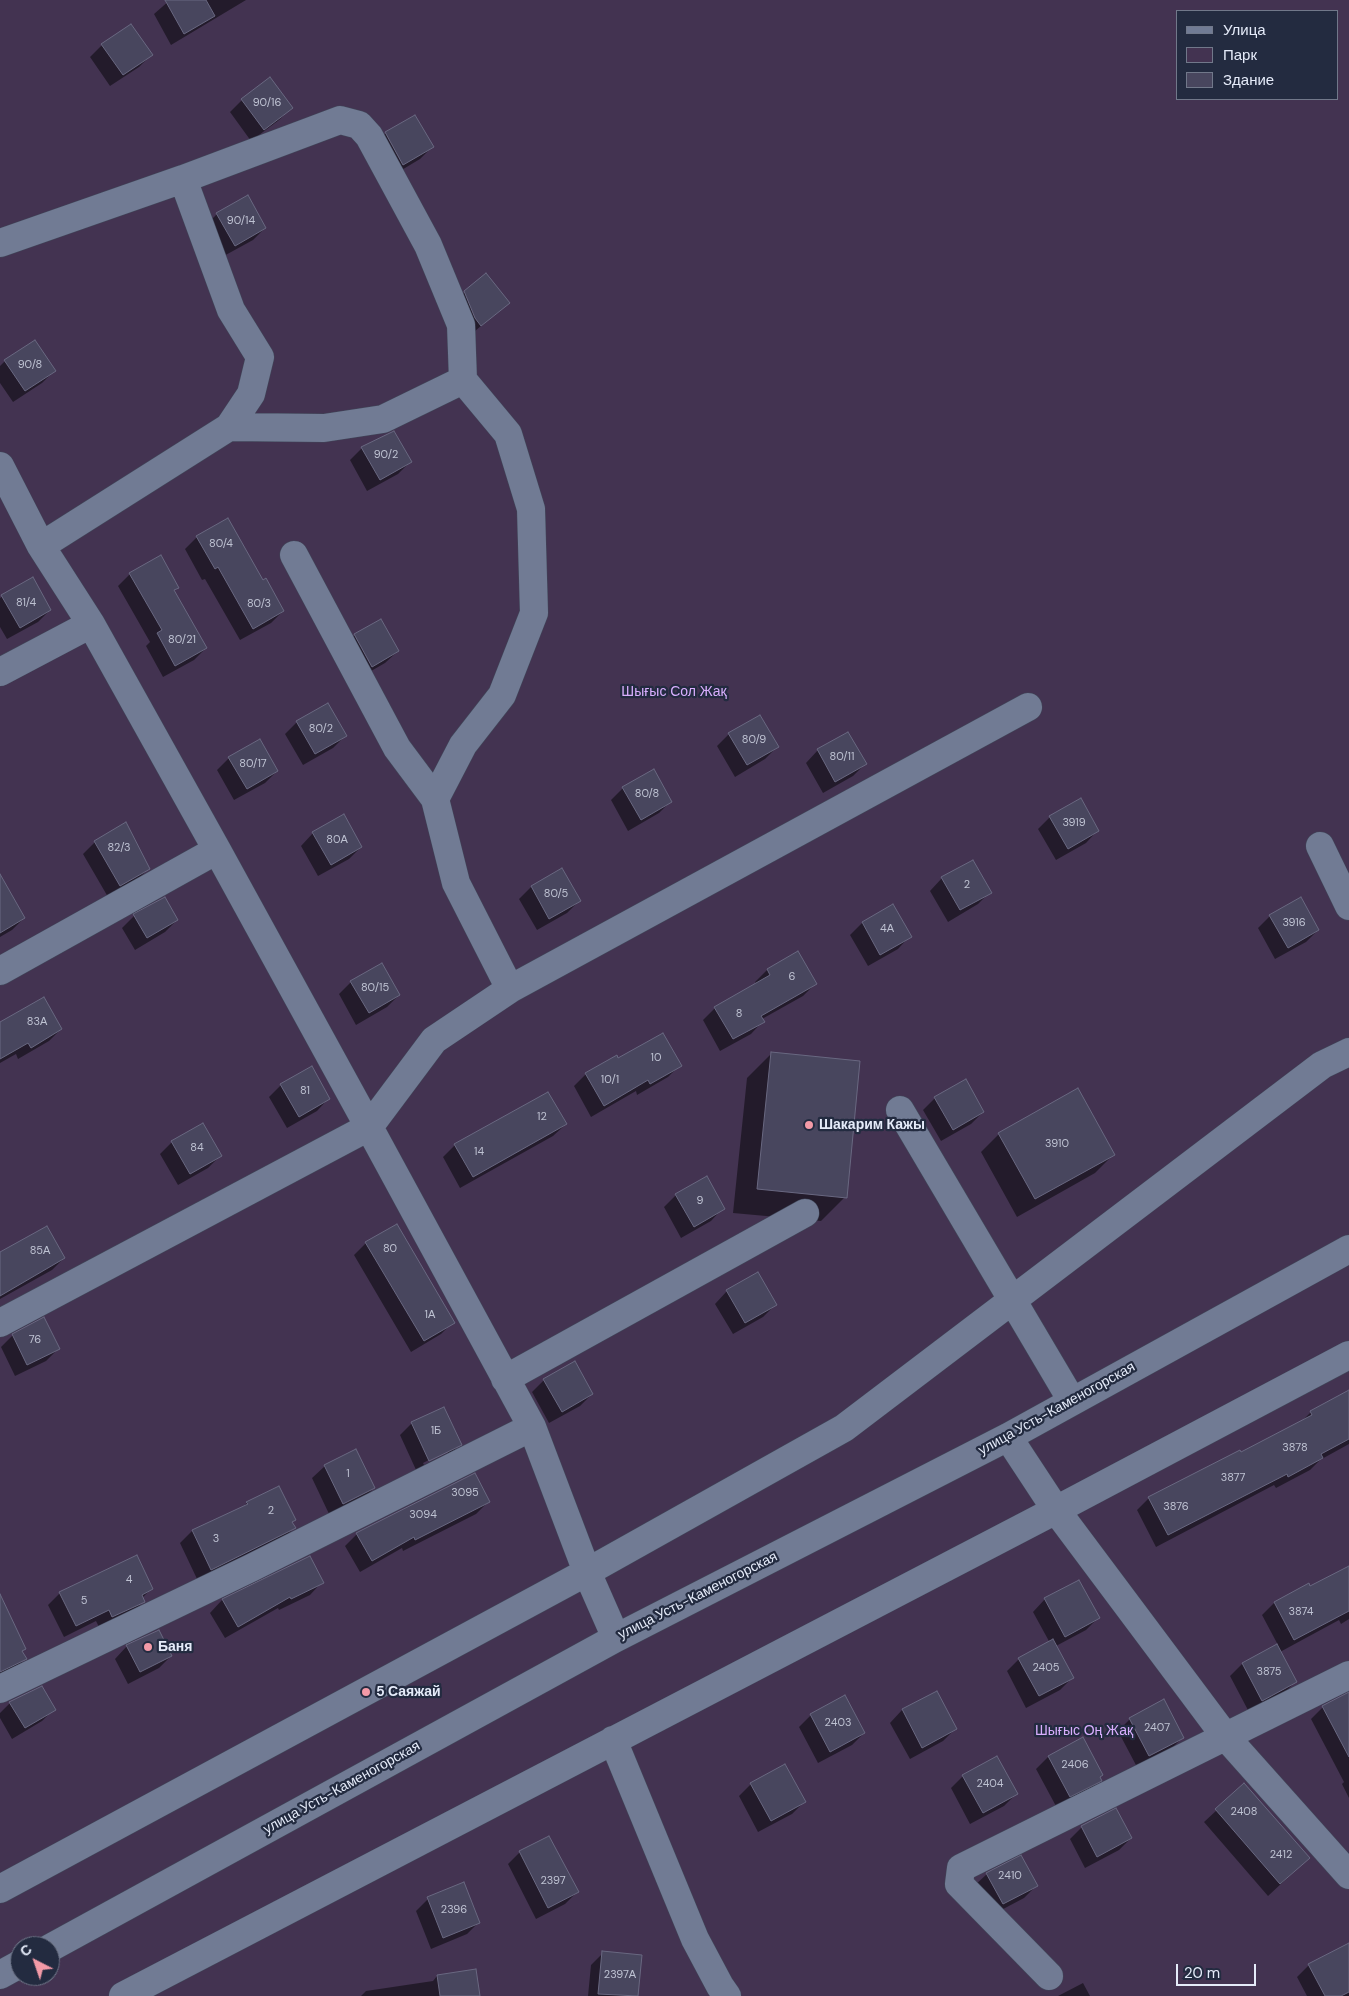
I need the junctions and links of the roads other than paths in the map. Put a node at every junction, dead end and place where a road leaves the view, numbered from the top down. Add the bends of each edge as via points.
1 (183, 179) junction
2 (0, 243) edge
3 (463, 380) junction
4 (229, 427) junction
5 (0, 466) edge
6 (41, 546) junction
7 (294, 555) dead end
8 (91, 624) junction
9 (0, 672) edge
10 (1028, 707) dead end
11 (435, 799) junction
12 (1320, 846) dead end
13 (217, 850) junction
14 (1349, 906) edge
15 (0, 971) edge
16 (510, 989) junction
17 (1349, 1052) edge
18 (900, 1110) dead end
19 (369, 1127) junction
20 (805, 1213) dead end
21 (1349, 1248) edge
22 (1013, 1302) junction
23 (0, 1323) edge
24 (1349, 1354) edge
25 (506, 1379) junction
26 (1072, 1401) junction
27 (532, 1428) junction
28 (1008, 1437) junction
29 (1056, 1510) junction
30 (587, 1572) junction
31 (616, 1638) junction
32 (1349, 1675) edge
33 (0, 1689) edge
34 (1224, 1736) junction
35 (613, 1740) junction
36 (1349, 1875) edge
37 (0, 1889) edge
38 (60, 1943) edge
39 (1049, 1976) dead end
40 (123, 1996) edge
41 (727, 1996) edge

1 - 2 street
1 - 3 street via 340,120 359,125 369,136 428,245 462,325
1 - 4 street via 231,310 260,358 251,394
3 - 4 street via 383,419 324,428
3 - 11 street via 508,434 530,509 534,613 502,695 463,745
4 - 6 street
5 - 6 street
6 - 8 street
7 - 11 street via 397,748
8 - 9 street
8 - 13 street
10 - 16 street
11 - 16 street via 456,883
12 - 14 street
13 - 15 street
13 - 19 street
16 - 19 street via 434,1040
17 - 22 street via 1322,1065
18 - 22 street
19 - 23 street
19 - 25 street
20 - 25 street
21 - 26 street, улица Усть-Каменогорская
22 - 26 street
22 - 30 street via 844,1428
24 - 29 street
25 - 27 street
26 - 28 street, улица Усть-Каменогорская
27 - 30 street
27 - 33 street
28 - 29 street
28 - 31 street, улица Усть-Каменогорская
29 - 34 street
29 - 35 street
30 - 31 street
30 - 37 street
31 - 38 street, улица Усть-Каменогорская
32 - 34 street
34 - 36 street
34 - 39 street via 961,1868 960,1884
35 - 40 street
35 - 41 street via 695,1939

